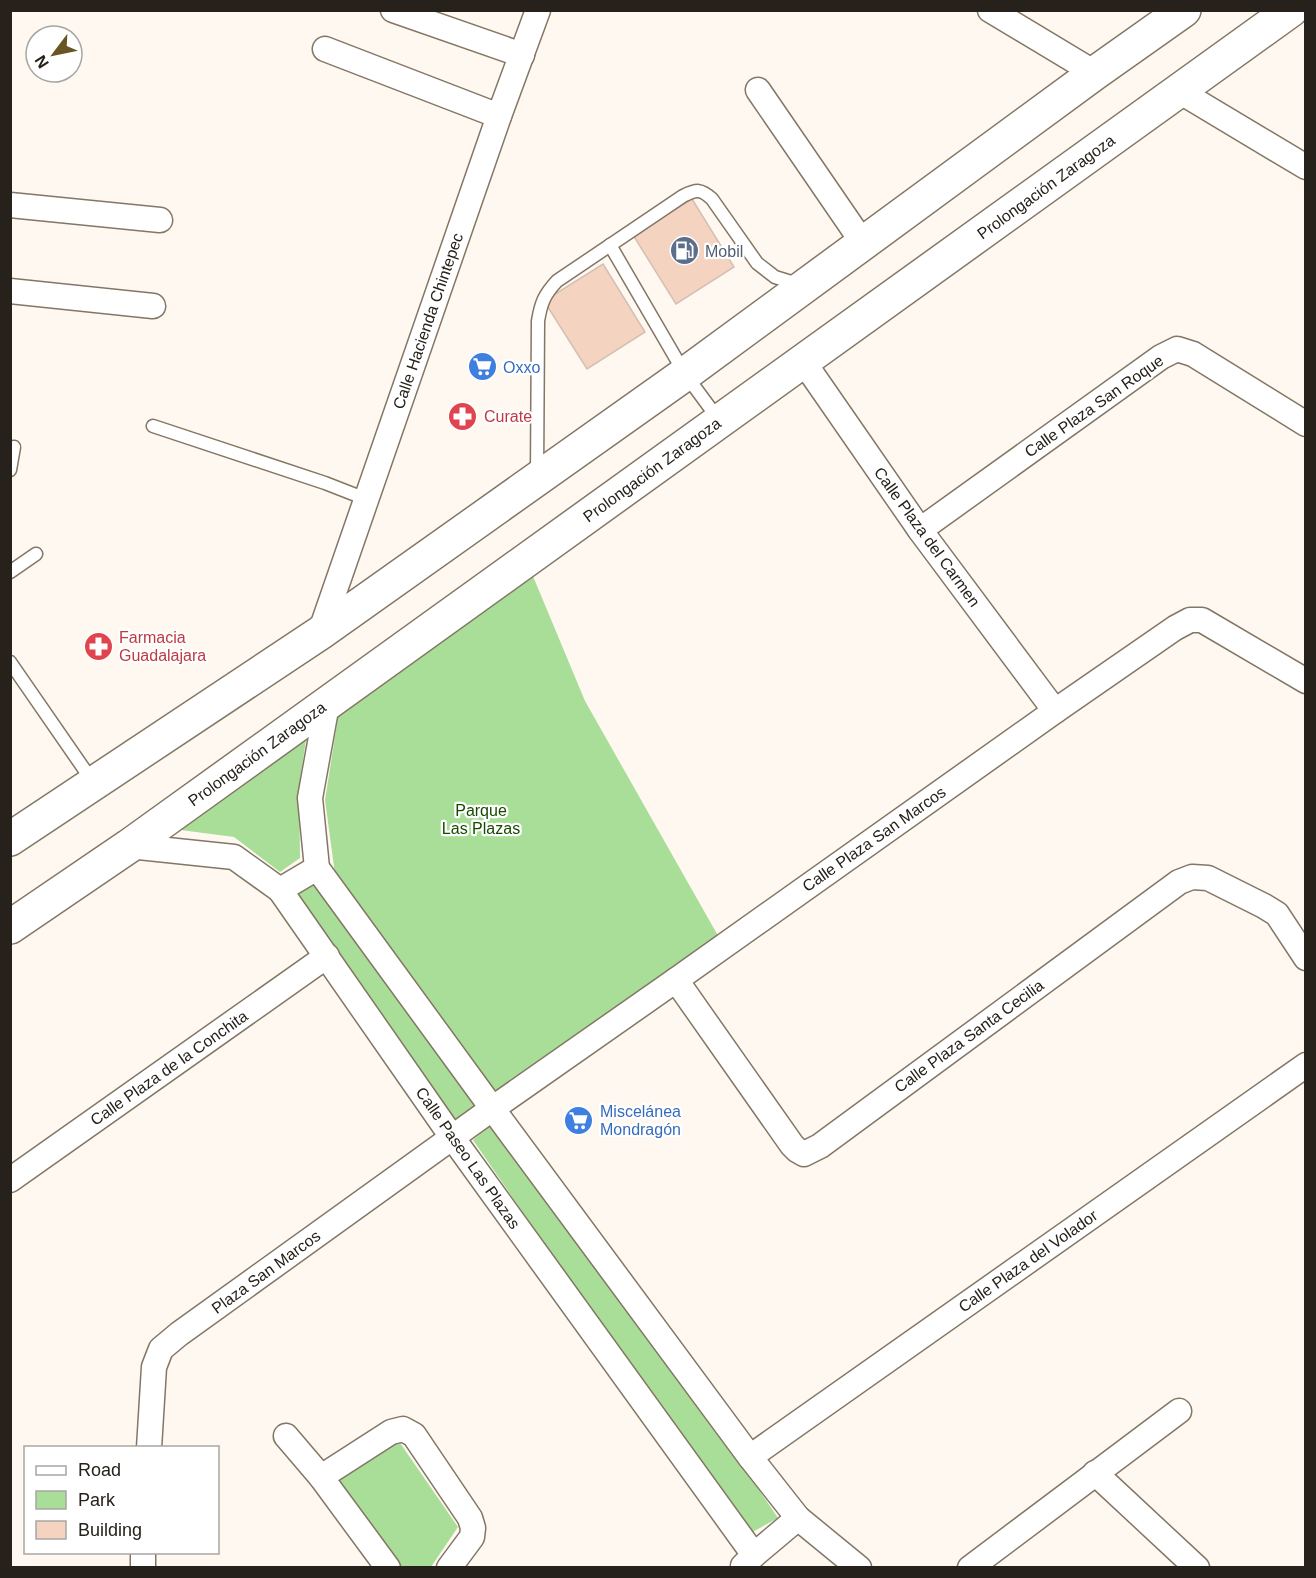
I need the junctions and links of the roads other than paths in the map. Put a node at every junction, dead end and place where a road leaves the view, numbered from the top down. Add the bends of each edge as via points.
1 (393, 10) edge
2 (538, 10) edge
3 (990, 10) edge
4 (1184, 10) edge
5 (1291, 10) edge
6 (325, 49) dead end
7 (522, 55) junction
8 (1095, 73) junction
9 (758, 90) dead end
10 (1179, 91) junction
11 (500, 116) junction
12 (1305, 167) edge
13 (10, 205) edge
14 (160, 220) dead end
15 (863, 243) junction
16 (610, 245) junction
17 (805, 286) junction
18 (10, 291) edge
19 (153, 306) dead end
20 (803, 361) junction
21 (685, 374) junction
22 (720, 421) junction
23 (1305, 424) edge
24 (153, 426) dead end
25 (14, 447) dead end
26 (10, 470) edge
27 (537, 479) junction
28 (366, 499) junction
29 (920, 530) junction
30 (36, 554) dead end
31 (10, 572) edge
32 (320, 633) junction
33 (10, 662) edge
34 (1305, 681) edge
35 (327, 704) junction
36 (1055, 711) junction
37 (93, 783) junction
38 (10, 839) edge
39 (129, 846) junction
40 (317, 868) junction
41 (280, 890) junction
42 (10, 927) edge
43 (327, 956) junction
44 (1305, 957) edge
45 (676, 980) junction
46 (1305, 1065) edge
47 (492, 1108) junction
48 (452, 1137) junction
49 (10, 1180) edge
50 (1179, 1411) dead end
51 (286, 1436) dead end
52 (149, 1446) edge
53 (750, 1457) junction
54 (1095, 1473) junction
55 (321, 1477) junction
56 (798, 1518) junction
57 (748, 1561) edge
58 (388, 1568) edge
59 (449, 1568) edge
60 (859, 1568) edge
61 (970, 1568) edge
62 (1197, 1568) edge

1 - 7 street
2 - 7 street, Calle Hacienda Chintepec
3 - 8 street
4 - 8 main road
5 - 10 main road, Prolongación Zaragoza
6 - 11 street
7 - 11 street, Calle Hacienda Chintepec
8 - 15 main road
9 - 15 street
10 - 12 street
10 - 20 main road, Prolongación Zaragoza
11 - 28 street, Calle Hacienda Chintepec
13 - 14 street
15 - 17 main road
16 - 17 lane via 683,195 703,191 757,263 775,277
16 - 21 lane
16 - 27 lane via 556,281 541,304
17 - 21 main road
18 - 19 street
20 - 22 main road, Prolongación Zaragoza
20 - 29 street, Calle Plaza del Carmen
21 - 22 lane
21 - 27 main road
22 - 35 main road, Prolongación Zaragoza
23 - 29 street, Calle Plaza San Roque via 1193,354 1176,349
24 - 28 lane
25 - 26 lane
27 - 32 main road
28 - 32 street, Calle Hacienda Chintepec
29 - 36 street, Calle Plaza del Carmen
30 - 31 lane
32 - 37 main road
33 - 37 lane
34 - 36 street, Calle Plaza San Marcos via 1202,620 1190,620
35 - 39 main road, Prolongación Zaragoza
35 - 40 street via 310,798
36 - 45 street, Calle Plaza San Marcos
37 - 38 main road
39 - 41 street, Calle Paseo Las Plazas via 234,857
39 - 42 main road, Prolongación Zaragoza
40 - 41 street
40 - 47 street
41 - 43 street, Calle Paseo Las Plazas
43 - 48 street, Calle Paseo Las Plazas
43 - 49 street, Calle Plaza de la Conchita
44 - 45 street, Calle Plaza Santa Cecilia via 1277,914 1208,878 1192,877 1179,882 804,1154 792,1145
45 - 47 street, Calle Plaza San Marcos
46 - 53 street, Calle Plaza del Volador
47 - 48 street, Calle Plaza San Marcos
47 - 53 street
48 - 52 street, Plaza San Marcos via 161,1349 154,1367
48 - 57 street, Calle Paseo Las Plazas
50 - 54 street
51 - 55 street
53 - 56 street
54 - 61 street
54 - 62 street
55 - 58 street
55 - 59 street via 391,1432 404,1429 414,1435 473,1528 472,1537
56 - 57 street
56 - 60 street

